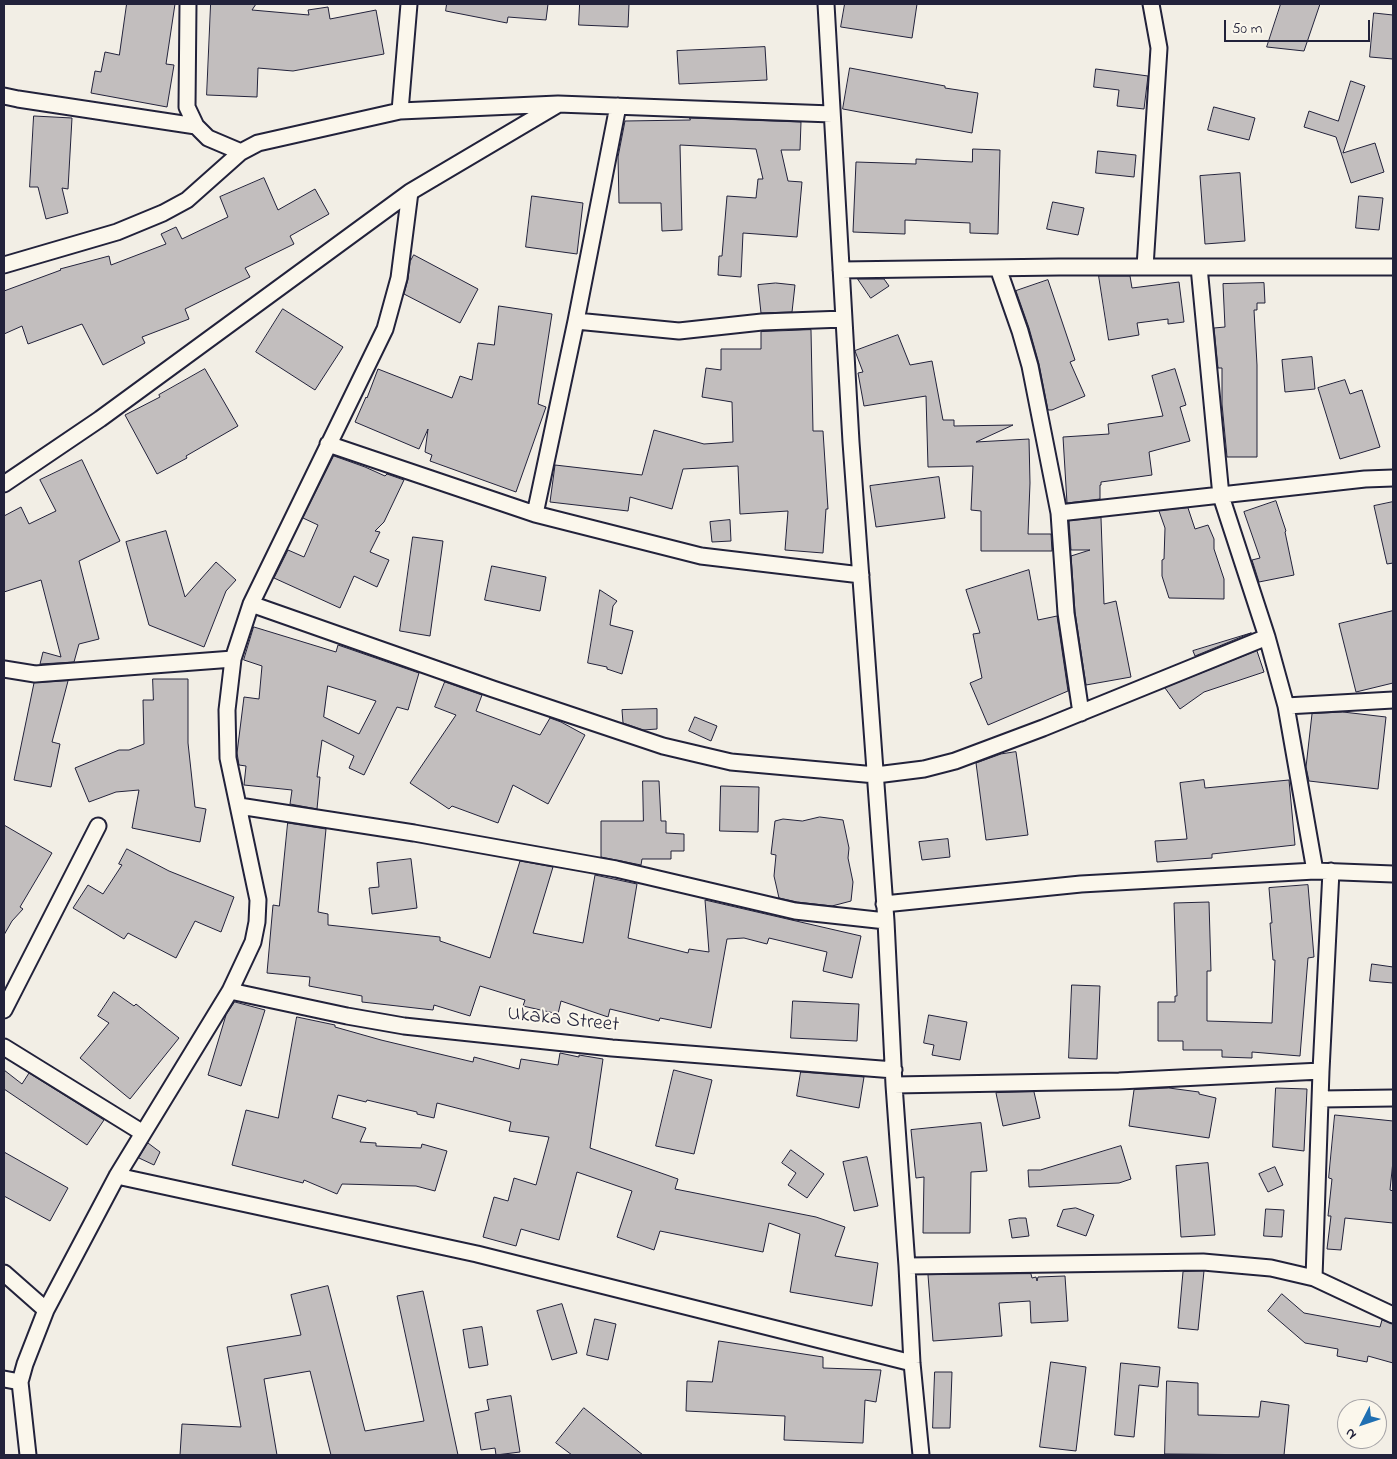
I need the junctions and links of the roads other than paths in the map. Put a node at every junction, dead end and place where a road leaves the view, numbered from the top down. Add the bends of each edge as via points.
1 (188, 4) edge
2 (409, 4) edge
3 (826, 4) edge
4 (1151, 4) edge
5 (4, 96) edge
6 (558, 104) junction
7 (618, 106) junction
8 (400, 112) junction
9 (832, 114) junction
10 (196, 126) junction
11 (241, 152) junction
12 (410, 192) junction
13 (4, 265) edge
14 (1145, 267) junction
15 (1199, 267) junction
16 (1393, 267) edge
17 (998, 268) junction
18 (841, 270) junction
19 (844, 318) junction
20 (576, 321) junction
21 (328, 444) junction
22 (1393, 478) edge
23 (4, 484) edge
24 (1221, 496) junction
25 (1059, 513) junction
26 (535, 514) junction
27 (861, 575) junction
28 (251, 604) junction
29 (1266, 637) junction
30 (233, 659) junction
31 (4, 669) edge
32 (1393, 700) edge
33 (1286, 706) junction
34 (1081, 713) junction
35 (876, 775) junction
36 (239, 806) junction
37 (98, 826) dead end
38 (1315, 871) junction
39 (1331, 871) junction
40 (1393, 874) edge
41 (884, 904) junction
42 (886, 921) junction
43 (230, 992) junction
44 (4, 1010) edge
45 (4, 1047) edge
46 (1321, 1071) junction
47 (894, 1077) junction
48 (1393, 1098) edge
49 (1321, 1099) junction
50 (144, 1133) junction
51 (117, 1176) junction
52 (907, 1266) junction
53 (4, 1273) edge
54 (1314, 1278) junction
55 (46, 1310) junction
56 (1393, 1315) edge
57 (912, 1363) junction
58 (4, 1379) edge
59 (20, 1382) junction
60 (28, 1455) edge
61 (921, 1455) edge

1 - 10 street via 187,107
2 - 8 street
3 - 9 street
4 - 14 street via 1159,48
5 - 10 street
6 - 7 street
6 - 8 street
6 - 12 street
7 - 9 street
7 - 20 street
8 - 11 street via 258,143
9 - 18 street
10 - 11 street via 208,138
11 - 13 street via 187,200 163,213 116,232
12 - 21 street via 399,278 384,329
12 - 23 street via 108,413
14 - 15 street
14 - 17 street
15 - 16 street
15 - 24 street
17 - 18 street
17 - 25 street via 1030,366
18 - 19 street
19 - 20 street via 678,331
19 - 27 street
20 - 26 street
21 - 26 street
21 - 28 street
22 - 24 street
24 - 25 street
24 - 29 street
25 - 34 street via 1066,613
26 - 27 street via 701,556
27 - 35 street
28 - 30 street
28 - 35 street via 663,746 731,762
29 - 33 street
29 - 34 street
30 - 31 street via 35,674
30 - 36 street via 227,710 228,758
32 - 33 street
33 - 38 street
34 - 35 street via 955,761
35 - 41 street
36 - 42 street via 616,869 795,911
36 - 43 street via 258,900 257,922 253,942
37 - 44 street
38 - 39 street
38 - 41 street via 1082,884
39 - 40 street
39 - 46 street
41 - 42 street
42 - 47 street
43 - 47 street, Ukaka Street via 404,1026
43 - 50 street
45 - 50 street
46 - 47 street, Ukaka Street via 1118,1081
46 - 49 street
47 - 52 street
48 - 49 street
49 - 54 street
50 - 51 street
51 - 55 street
51 - 57 street via 477,1254
52 - 54 street via 1203,1262 1271,1268
52 - 57 street
53 - 55 street
54 - 56 street
55 - 59 street
57 - 61 street
58 - 59 street
59 - 60 street

